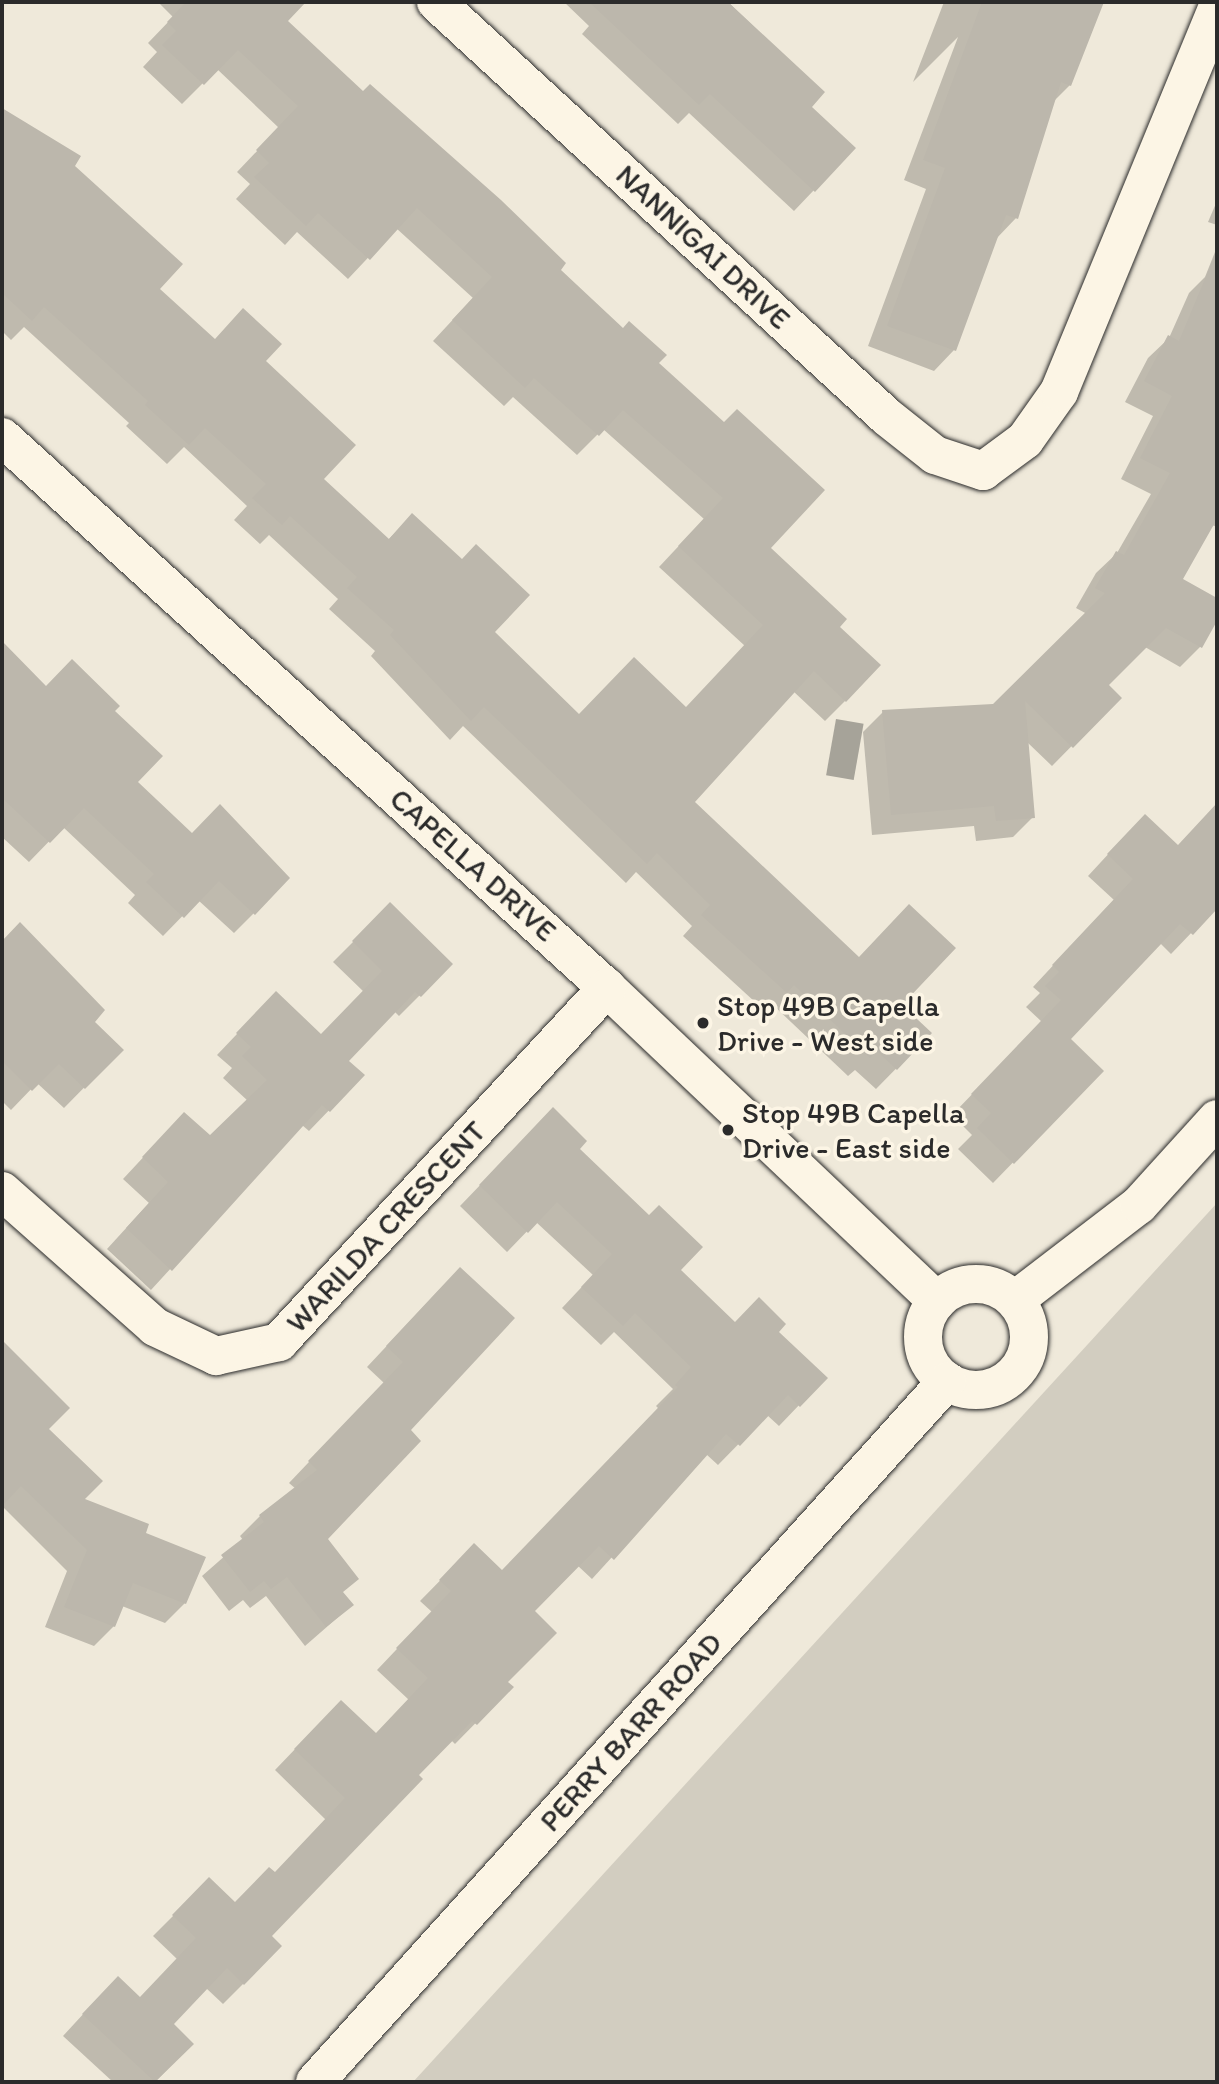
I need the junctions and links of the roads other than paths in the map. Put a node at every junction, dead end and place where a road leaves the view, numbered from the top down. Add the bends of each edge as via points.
1 (436, 2) edge
2 (1217, 8) edge
3 (1204, 75) edge
4 (2, 437) edge
5 (607, 988) junction
6 (1217, 1119) edge
7 (2, 1191) edge
8 (1015, 1300) junction
9 (937, 1301) junction
10 (947, 1381) junction
11 (315, 2082) edge

1 - 3 street, NANNIGAI DRIVE via 887,417 935,455 983,471 1025,440 1059,392
2 - 3 street
4 - 5 street, CAPELLA DRIVE
5 - 7 street, WARILDA CRESCENT via 279,1342 216,1356 155,1327
5 - 9 street, CAPELLA DRIVE
6 - 8 street via 1139,1205
8 - 9 street via 985,1284 967,1284
8 - 10 street via 1030,1330 1023,1364 997,1386 971,1389
9 - 10 street via 927,1317 925,1353
10 - 11 street, PERRY BARR ROAD

